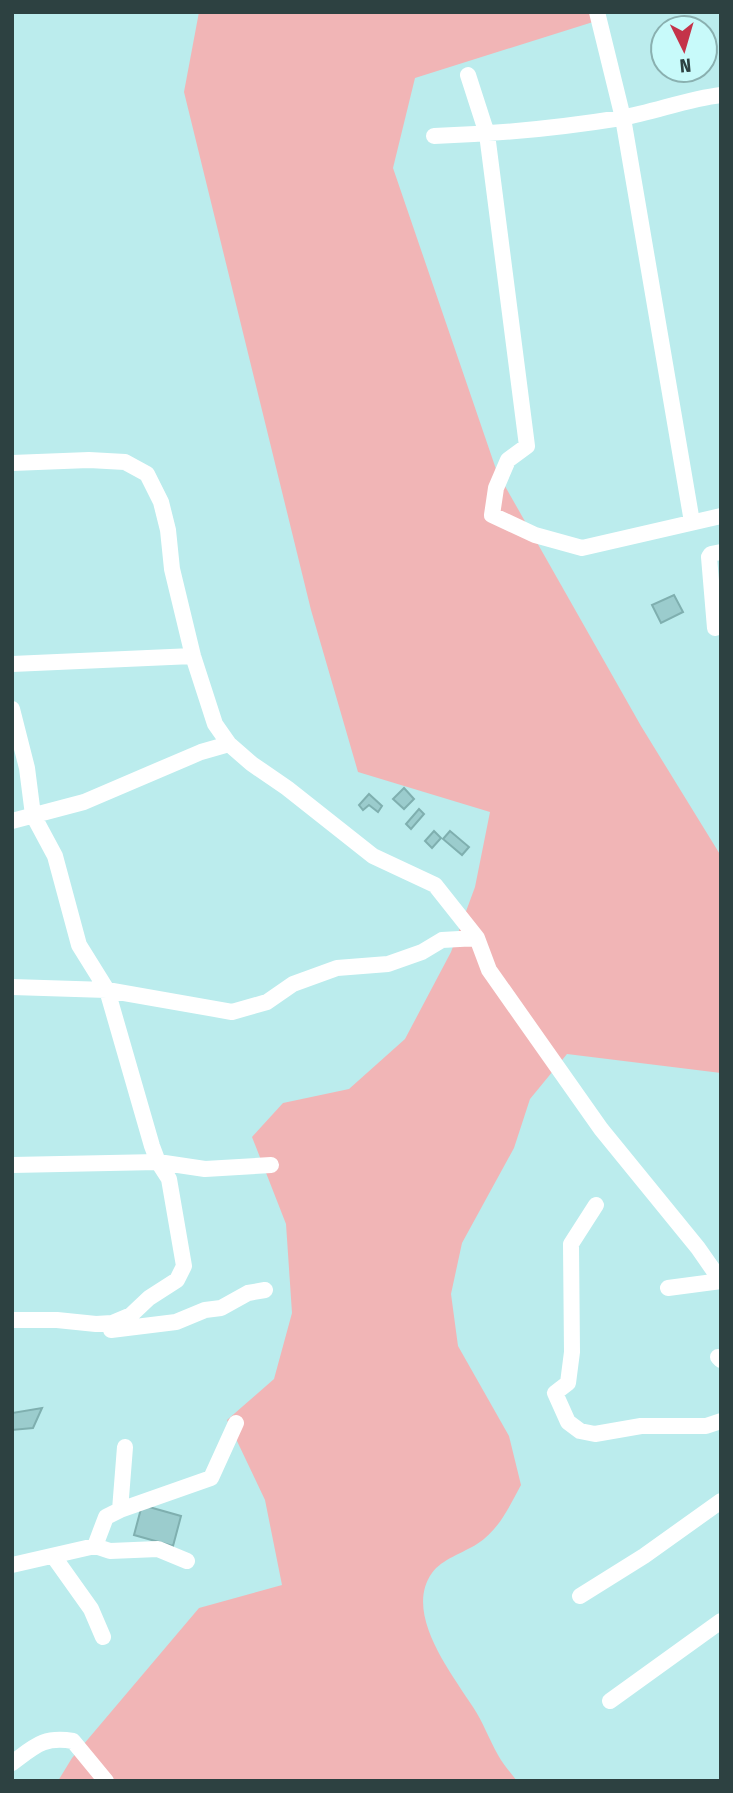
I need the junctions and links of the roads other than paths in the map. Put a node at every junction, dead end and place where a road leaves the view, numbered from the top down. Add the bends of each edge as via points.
1 (597, 12) edge
2 (468, 75) dead end
3 (721, 95) edge
4 (623, 118) junction
5 (487, 134) junction
6 (434, 136) dead end
7 (12, 463) edge
8 (721, 516) edge
9 (692, 522) junction
10 (721, 552) edge
11 (715, 628) dead end
12 (193, 656) junction
13 (12, 664) edge
14 (12, 709) edge
15 (229, 744) junction
16 (33, 815) junction
17 (12, 821) edge
18 (477, 939) junction
19 (12, 988) edge
20 (107, 990) junction
21 (158, 1162) junction
22 (12, 1165) edge
23 (271, 1165) dead end
24 (596, 1205) dead end
25 (721, 1281) edge
26 (668, 1289) dead end
27 (265, 1290) dead end
28 (12, 1320) edge
29 (96, 1324) junction
30 (721, 1420) edge
31 (236, 1423) dead end
32 (125, 1447) dead end
33 (721, 1501) edge
34 (120, 1510) junction
35 (95, 1546) junction
36 (54, 1557) junction
37 (187, 1561) dead end
38 (12, 1565) edge
39 (580, 1596) dead end
40 (721, 1620) edge
41 (103, 1637) dead end
42 (610, 1701) dead end
43 (12, 1763) edge
44 (106, 1781) edge

1 - 4 street
2 - 5 street
3 - 4 street
4 - 5 street
4 - 9 street
5 - 6 street
5 - 9 street via 527,446 508,460 496,488 492,515 535,535 582,548
7 - 12 street via 125,462 147,474 161,502
8 - 9 street
10 - 11 street via 709,557
12 - 13 street
12 - 15 street via 215,724
14 - 16 street
15 - 16 street via 84,802
15 - 18 street via 373,856 435,886
16 - 17 street
16 - 20 street via 55,856 79,946
18 - 20 street via 442,940 387,964 337,968 293,984 267,1002 232,1012
18 - 25 street via 489,970 561,1073
19 - 20 street
20 - 21 street
21 - 22 street
21 - 23 street via 205,1170
21 - 29 street via 169,1179 184,1266 177,1280 131,1315
24 - 30 street via 571,1244 572,1352 568,1384 555,1394 568,1422 580,1431 596,1434 641,1426 706,1426
25 - 26 street
27 - 29 street via 176,1322 111,1330
28 - 29 street
31 - 34 street via 211,1478
32 - 34 street
33 - 39 street
34 - 35 street via 106,1517
35 - 36 street
35 - 37 street via 158,1549
36 - 38 street
36 - 41 street via 91,1609
40 - 42 street
43 - 44 street via 41,1741 74,1741

